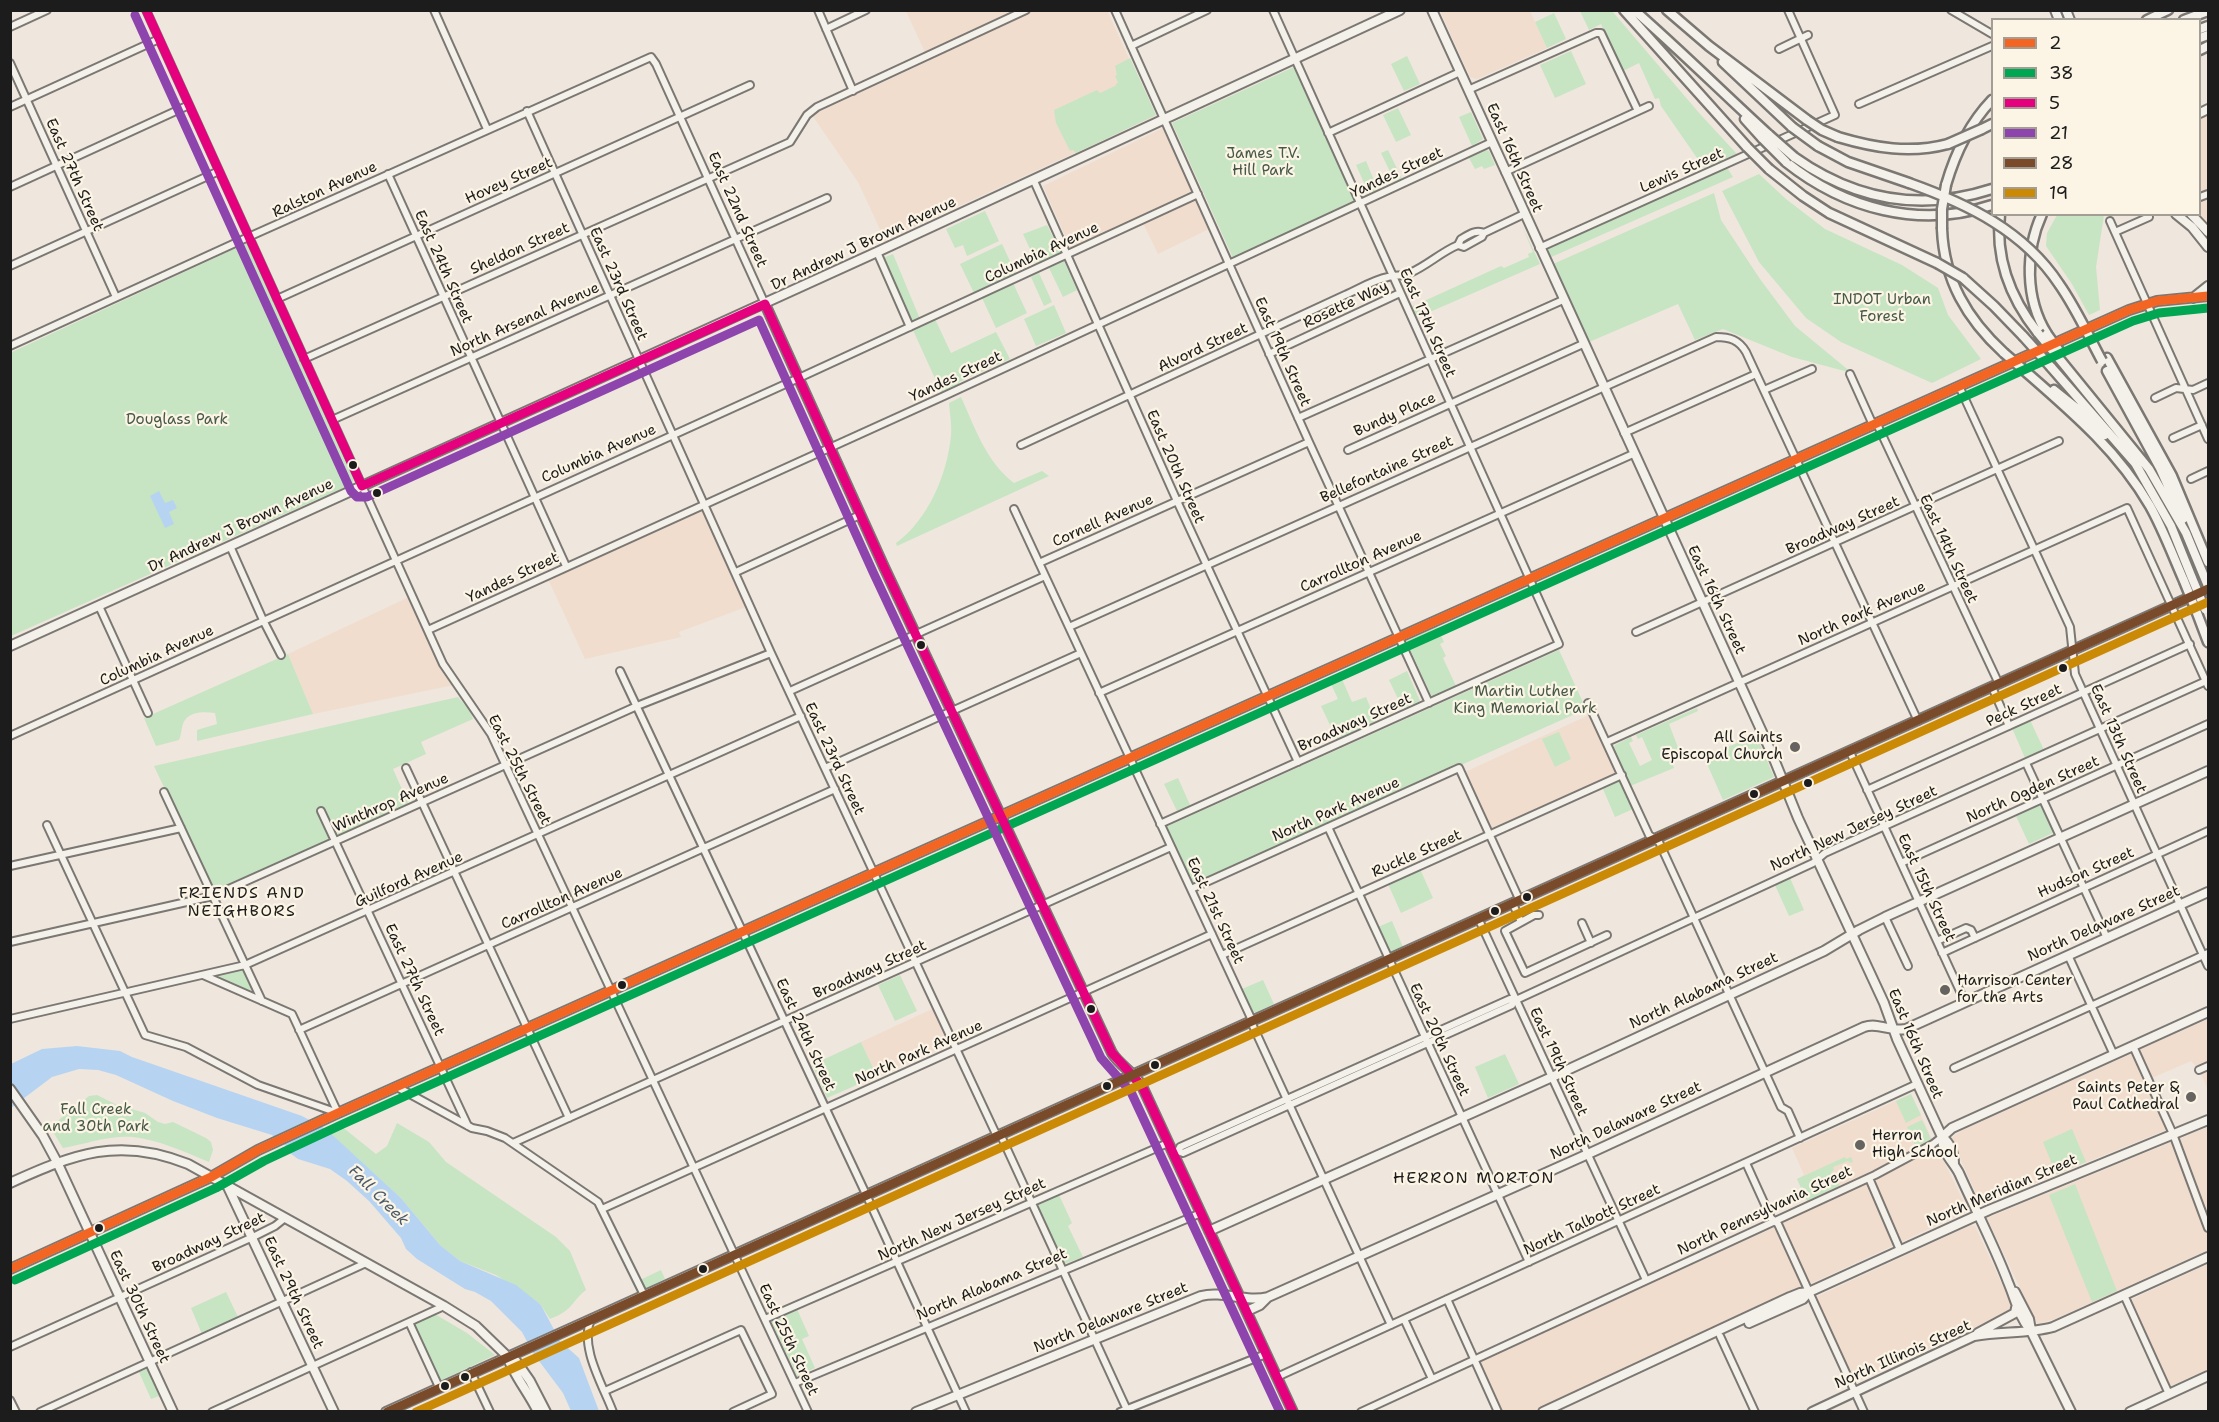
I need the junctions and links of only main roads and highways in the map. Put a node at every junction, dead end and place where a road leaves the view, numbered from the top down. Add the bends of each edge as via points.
1 (1400, 10) edge
2 (1432, 10) edge
3 (1624, 10) edge
4 (1634, 10) edge
5 (1667, 10) edge
6 (2168, 10) edge
7 (2208, 11) edge
8 (2152, 18) edge
9 (2189, 18) edge
10 (1702, 40) junction
11 (1991, 101) edge
12 (1991, 124) edge
13 (1790, 160) junction
14 (1991, 189) edge
15 (1991, 206) edge
16 (2000, 216) edge
17 (2041, 216) edge
18 (2181, 216) edge
19 (2193, 216) edge
20 (2208, 232) edge
21 (2208, 247) edge
22 (2208, 286) edge
23 (2208, 296) edge
24 (2192, 299) junction
25 (765, 304) junction
26 (2043, 333) junction
27 (2104, 360) junction
28 (2025, 372) junction
29 (2161, 506) junction
30 (1664, 520) junction
31 (2192, 545) junction
32 (2208, 562) edge
33 (2188, 579) junction
34 (2208, 588) edge
35 (2204, 613) edge
36 (2208, 642) edge
37 (10, 646) edge
38 (2208, 771) edge
39 (1784, 781) junction
40 (1001, 815) junction
41 (2208, 892) edge
42 (1851, 934) junction
43 (2208, 1012) edge
44 (1893, 1029) junction
45 (1132, 1075) junction
46 (10, 1089) edge
47 (2208, 1120) edge
48 (1942, 1137) junction
49 (57, 1162) junction
50 (211, 1177) junction
51 (10, 1183) edge
52 (227, 1186) junction
53 (1978, 1215) junction
54 (1209, 1231) junction
55 (89, 1234) junction
56 (2208, 1257) edge
57 (10, 1269) edge
58 (2008, 1282) junction
59 (1809, 1292) junction
60 (1240, 1297) junction
61 (1268, 1297) junction
62 (2016, 1307) junction
63 (1246, 1311) junction
64 (2031, 1331) junction
65 (1974, 1336) junction
66 (507, 1356) junction
67 (2208, 1376) edge
68 (173, 1412) edge
69 (334, 1412) edge
70 (386, 1412) edge
71 (538, 1412) edge
72 (546, 1412) edge
73 (916, 1412) edge
74 (1293, 1412) edge
75 (1543, 1412) edge
76 (1556, 1412) edge
77 (1812, 1412) edge
78 (2071, 1412) edge
79 (2130, 1412) edge

1 - 25 main road, Dr Andrew J Brown Avenue
2 - 30 main road, East 16th Street
3 - 29 highway, bridge via 1769,169 1829,213 1963,278 1994,306 2135,463
4 - 13 highway, bridge via 1686,55
5 - 10 highway
6 - 8 highway
7 - 9 highway
10 - 12 highway, bridge via 1807,120 1838,137 1901,150 1927,148 1948,144
10 - 27 highway, bridge via 1792,127 1818,146 1848,162 1948,197 1990,219 2023,244 2059,284
11 - 28 highway, bridge via 1967,132 1946,185 1942,229 1946,266 1957,294 1978,327
13 - 14 highway via 1840,184 1893,199 1931,202
13 - 15 highway via 1838,196 1882,211 1948,216
16 - 26 highway via 2000,250 2007,281 2017,302
17 - 26 highway via 2033,241 2030,272
18 - 21 main road
19 - 20 main road
22 - 24 main road
23 - 24 main road
24 - 30 main road via 2129,310
25 - 37 main road, Dr Andrew J Brown Avenue
25 - 40 main road, East 22nd Street
26 - 31 highway, bridge via 2149,469
27 - 31 highway via 2168,483
27 - 32 highway via 2172,476
28 - 29 highway via 2067,399 2108,437
28 - 33 highway via 2082,421 2123,466 2150,506
29 - 33 highway
30 - 39 main road, East 16th Street
30 - 40 main road
31 - 34 highway
33 - 35 highway, bridge
34 - 39 main road
35 - 36 highway
38 - 42 main road, North Alabama Street
39 - 42 main road, East 16th Street
39 - 45 main road
40 - 45 main road, East 22nd Street via 1113,1056
40 - 50 main road via 338,1113
41 - 44 main road, North Delaware Street via 1906,1029
42 - 44 main road, East 16th Street
42 - 54 main road, North Alabama Street via 1824,951 1730,995
43 - 48 main road, North Pennsylvania Street via 1952,1128
44 - 48 main road, East 16th Street
44 - 61 main road, North Delaware Street via 1867,1026
45 - 54 main road, East 22nd Street via 1142,1086 1175,1152
45 - 66 main road
46 - 49 main road, East 30th Street
47 - 53 main road, North Meridian Street
48 - 53 main road, East 16th Street via 1942,1146
49 - 50 main road via 98,1151 139,1151 180,1161
49 - 51 main road
49 - 55 main road, East 30th Street
50 - 52 main road
50 - 55 main road
52 - 66 main road via 444,1306 476,1326
52 - 69 main road, East 29th Street
53 - 58 main road, East 16th Street
53 - 59 main road, North Meridian Street
54 - 60 main road, East 22nd Street
55 - 57 main road
55 - 68 main road, East 30th Street
56 - 64 main road, North Illinois Street via 2055,1326
58 - 62 main road
58 - 64 main road via 2026,1310
59 - 75 main road, North Meridian Street via 1790,1297
59 - 76 main road, North Meridian Street via 1803,1299
60 - 61 main road, North Delaware Street
60 - 63 main road, East 22nd Street
60 - 73 main road, North Delaware Street via 1205,1295
61 - 63 main road
62 - 64 main road
62 - 65 main road via 2015,1313
63 - 74 main road, East 22nd Street
64 - 65 main road, North Illinois Street
64 - 78 main road
65 - 77 main road, North Illinois Street
66 - 70 main road
66 - 71 main road
66 - 72 main road via 516,1361
67 - 79 main road

